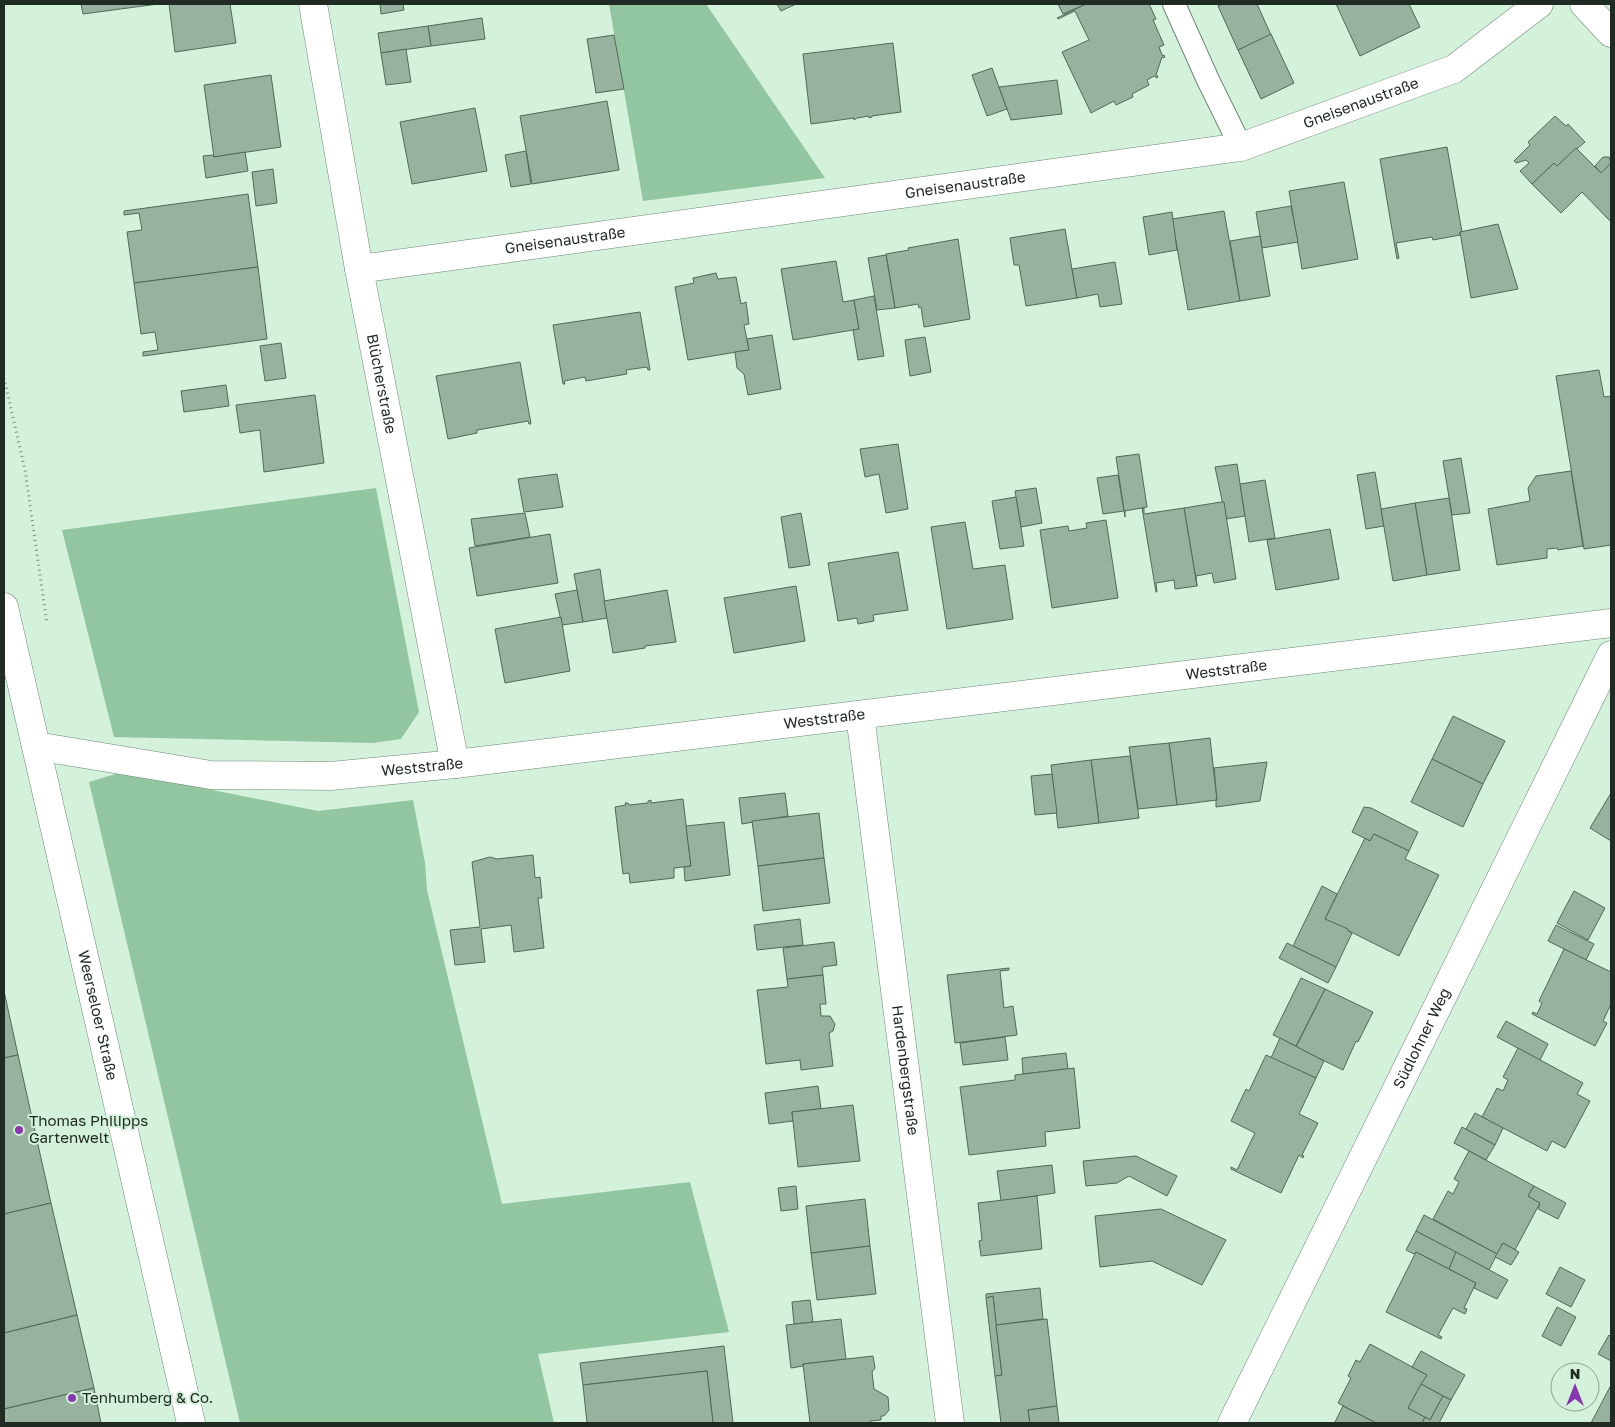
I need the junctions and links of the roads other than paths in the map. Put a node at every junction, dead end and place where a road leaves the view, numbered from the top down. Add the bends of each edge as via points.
1 (313, 4) edge
2 (1174, 4) edge
3 (1539, 4) edge
4 (1584, 4) edge
5 (1611, 33) edge
6 (1241, 146) junction
7 (359, 269) junction
8 (4, 607) edge
9 (1611, 623) edge
10 (1611, 655) edge
11 (860, 715) junction
12 (36, 746) junction
13 (455, 764) junction
14 (191, 1423) edge
15 (950, 1423) edge
16 (1232, 1423) edge

1 - 7 street, Blücherstraße
2 - 6 lane
3 - 6 street, Gneisenaustraße via 1454,69
4 - 5 street
6 - 7 street, Gneisenaustraße
7 - 13 street, Blücherstraße
8 - 12 street, Weerseloer Straße
9 - 11 street, Weststraße
10 - 16 street, Südlohner Weg
11 - 13 street, Weststraße
11 - 15 street, Hardenbergstraße
12 - 13 street, Weststraße via 211,775 330,776
12 - 14 street, Weerseloer Straße

